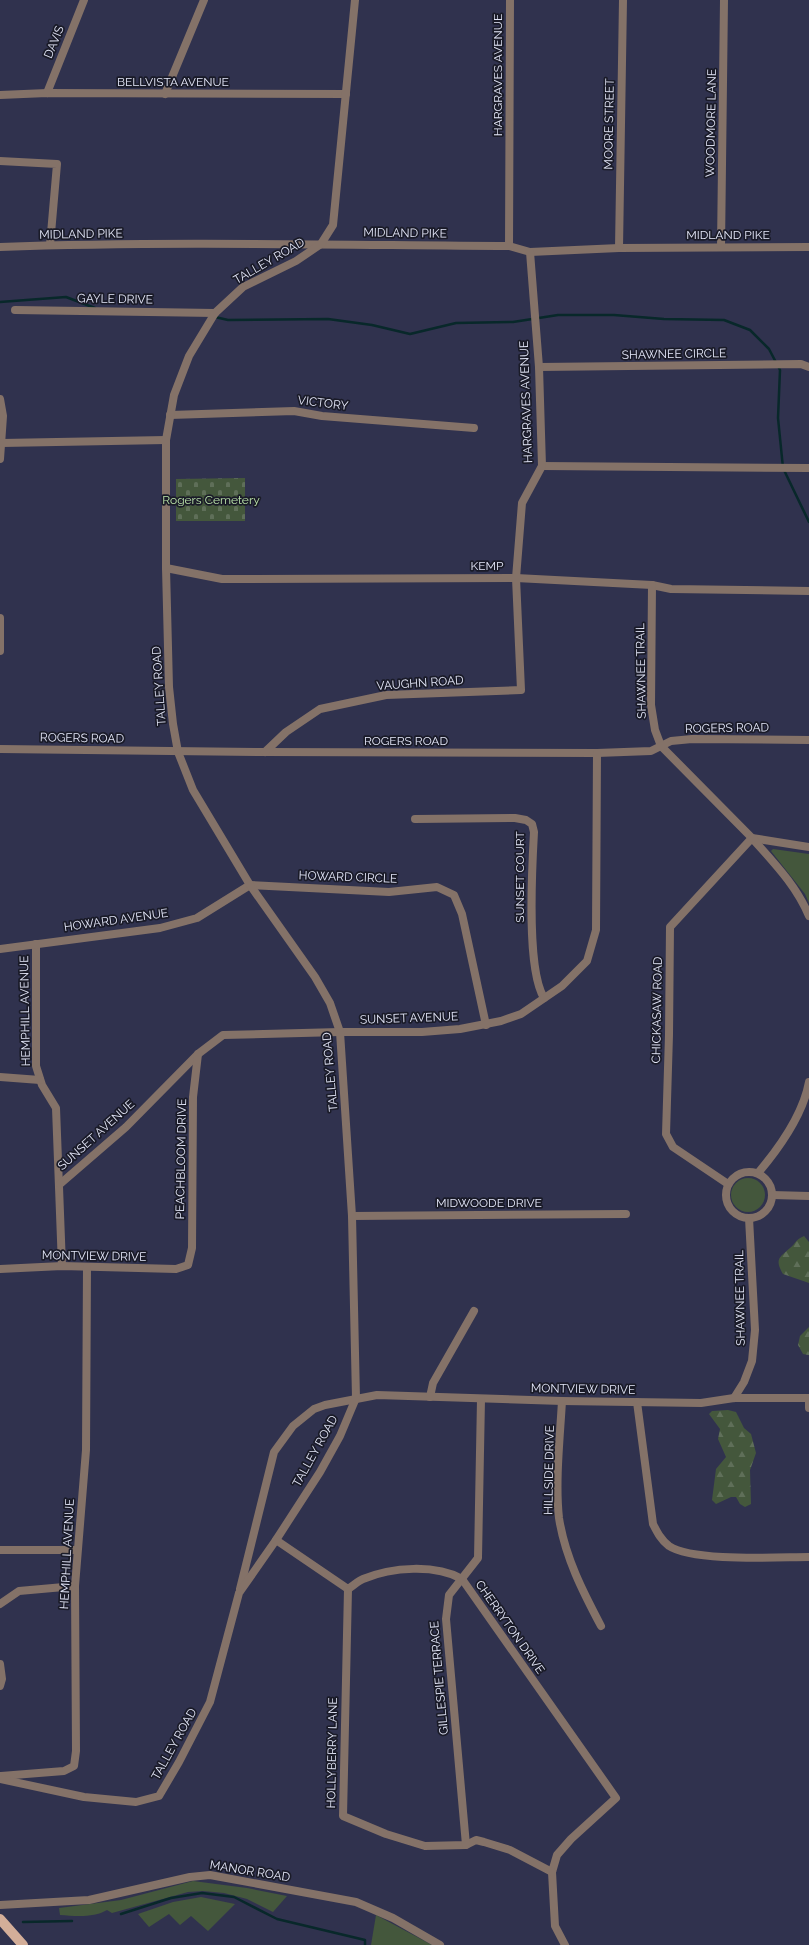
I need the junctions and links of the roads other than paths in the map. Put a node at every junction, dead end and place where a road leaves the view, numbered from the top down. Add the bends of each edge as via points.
1 (84, 0) edge
2 (204, 0) edge
3 (355, 0) edge
4 (510, 0) edge
5 (623, 0) edge
6 (724, 0) edge
7 (47, 93) junction
8 (165, 94) junction
9 (346, 94) junction
10 (0, 95) edge
11 (0, 161) edge
12 (322, 244) junction
13 (50, 245) junction
14 (509, 246) junction
15 (0, 247) edge
16 (721, 247) junction
17 (809, 247) edge
18 (619, 248) junction
19 (530, 252) junction
20 (15, 310) dead end
21 (215, 313) junction
22 (539, 367) junction
23 (809, 367) edge
24 (0, 399) edge
25 (170, 415) junction
26 (474, 428) dead end
27 (166, 440) junction
28 (2, 443) junction
29 (0, 459) edge
30 (542, 466) junction
31 (809, 468) edge
32 (166, 568) junction
33 (516, 578) junction
34 (652, 584) junction
35 (809, 591) edge
36 (0, 618) edge
37 (0, 627) edge
38 (0, 651) edge
39 (521, 690) joint
40 (809, 740) edge
41 (661, 746) junction
42 (0, 749) edge
43 (178, 752) junction
44 (265, 752) junction
45 (597, 753) junction
46 (415, 819) dead end
47 (752, 838) junction
48 (809, 847) edge
49 (250, 885) junction
50 (809, 916) edge
51 (36, 944) junction
52 (0, 949) edge
53 (544, 998) junction
54 (486, 1025) junction
55 (340, 1032) junction
56 (198, 1054) junction
57 (0, 1077) edge
58 (40, 1080) junction
59 (809, 1082) edge
60 (758, 1173) junction
61 (60, 1184) junction
62 (728, 1184) junction
63 (772, 1195) junction
64 (809, 1196) edge
65 (626, 1214) dead end
66 (352, 1216) junction
67 (749, 1218) junction
68 (188, 1265) joint
69 (62, 1266) junction
70 (87, 1267) junction
71 (0, 1269) edge
72 (474, 1311) dead end
73 (430, 1397) junction
74 (356, 1398) junction
75 (481, 1398) junction
76 (734, 1398) junction
77 (809, 1398) edge
78 (562, 1401) junction
79 (637, 1402) junction
80 (809, 1408) edge
81 (276, 1540) junction
82 (0, 1550) edge
83 (77, 1550) junction
84 (809, 1557) edge
85 (462, 1579) junction
86 (75, 1586) junction
87 (348, 1589) junction
88 (239, 1593) junction
89 (0, 1604) edge
90 (601, 1626) dead end
91 (0, 1664) edge
92 (0, 1686) edge
93 (0, 1777) edge
94 (466, 1845) junction
95 (552, 1872) junction
96 (0, 1905) edge
97 (0, 1920) edge
98 (22, 1945) edge
99 (440, 1945) edge
100 (565, 1945) edge

1 - 7 street, DAVIS
2 - 8 street
3 - 9 street, TALLEY ROAD
4 - 14 street, HARGRAVES AVENUE
5 - 18 street, MOORE STREET
6 - 16 street, WOODMORE LANE
7 - 8 street, BELLVISTA AVENUE
7 - 10 street, BELLVISTA AVENUE
8 - 9 street, BELLVISTA AVENUE
9 - 12 street, TALLEY ROAD via 334,225
11 - 13 street via 57,164
12 - 13 street, MIDLAND PIKE
12 - 14 street, MIDLAND PIKE
12 - 21 street, TALLEY ROAD via 296,261 243,287
13 - 15 street, MIDLAND PIKE
14 - 19 street, MIDLAND PIKE
16 - 17 street, MIDLAND PIKE
16 - 18 street, MIDLAND PIKE
18 - 19 street, MIDLAND PIKE
19 - 22 street, HARGRAVES AVENUE
20 - 21 street, GAYLE DRIVE
21 - 25 street, TALLEY ROAD via 189,356 174,395
22 - 23 street, SHAWNEE CIRCLE via 801,364
22 - 30 street, HARGRAVES AVENUE
24 - 28 street via 3,416
25 - 26 street, VICTORY via 294,410 322,416
25 - 27 street, TALLEY ROAD
27 - 28 street
27 - 32 street, TALLEY ROAD
28 - 29 street
30 - 31 street
30 - 33 street, HARGRAVES AVENUE via 522,502
32 - 33 street, KEMP via 222,579
32 - 43 street, TALLEY ROAD via 169,687 172,724
33 - 34 street, KEMP
33 - 39 street, HARGRAVES AVENUE
34 - 35 street, KEMP via 671,589
34 - 41 street, SHAWNEE TRAIL via 651,705 655,730
36 - 37 street
37 - 38 street
39 - 44 street, VAUGHN ROAD via 386,696 320,709 286,732
40 - 41 street, ROGERS ROAD via 692,739 671,741
41 - 45 street, ROGERS ROAD via 651,751
41 - 47 street, SHAWNEE TRAIL
42 - 43 street, ROGERS ROAD
43 - 44 street, ROGERS ROAD
43 - 49 street, TALLEY ROAD via 194,790
44 - 45 street, ROGERS ROAD
45 - 53 street, SUNSET AVENUE via 596,930 587,961 562,986
46 - 53 street, SUNSET COURT via 515,818 532,824 532,935 537,978
47 - 48 street
47 - 50 street, SHAWNEE TRAIL via 786,875
47 - 62 street, CHICKASAW ROAD via 670,927 666,1134 673,1147
49 - 51 street, HOWARD AVENUE via 198,918 160,928
49 - 54 street, HOWARD CIRCLE via 389,892 437,887 454,895 462,914
49 - 55 street, TALLEY ROAD via 315,977 330,1003
51 - 52 street, HOWARD AVENUE
51 - 58 street, HEMPHILL AVENUE via 36,1066
53 - 54 street, SUNSET AVENUE via 521,1014
54 - 55 street, SUNSET AVENUE via 422,1032
55 - 56 street, SUNSET AVENUE via 223,1035
55 - 66 street, TALLEY ROAD
56 - 61 street, SUNSET AVENUE via 126,1127
56 - 68 street, PEACHBLOOM DRIVE via 193,1097 192,1248
57 - 58 street
58 - 61 street, HEMPHILL AVENUE via 56,1108
59 - 60 street via 806,1096 788,1131
60 - 62 street via 743,1172 733,1177
60 - 63 street via 766,1180
61 - 69 street, HEMPHILL AVENUE
62 - 67 street via 725,1195 727,1204 733,1212 743,1218
63 - 64 street
63 - 67 street via 765,1212
65 - 66 street, MIDWOODE DRIVE
66 - 74 street, TALLEY ROAD
67 - 76 street, SHAWNEE TRAIL via 755,1330 752,1361
68 - 70 street, MONTVIEW DRIVE via 176,1269
69 - 70 street, MONTVIEW DRIVE
69 - 71 street, MONTVIEW DRIVE
70 - 83 street, HEMPHILL AVENUE via 86,1450
72 - 73 street via 433,1383
73 - 74 street, MONTVIEW DRIVE via 377,1395
73 - 75 street, MONTVIEW DRIVE
74 - 81 street, TALLEY ROAD via 340,1436 320,1472
74 - 88 street, TALLEY ROAD via 314,1409 292,1426 274,1452
75 - 78 street, MONTVIEW DRIVE
75 - 85 street, GILLESPIE TERRACE via 478,1558
76 - 77 street, MONTVIEW DRIVE
76 - 79 street, MONTVIEW DRIVE via 701,1403
77 - 80 street
78 - 79 street, MONTVIEW DRIVE
78 - 90 street, HILLSIDE DRIVE via 559,1517 575,1575
79 - 84 street via 652,1524 662,1540 686,1553 713,1556
81 - 87 street
81 - 88 street, TALLEY ROAD
82 - 83 street
83 - 86 street, HEMPHILL AVENUE
85 - 87 street, CHERRYTON DRIVE via 450,1573 405,1568 362,1579
85 - 94 street, GILLESPIE TERRACE via 449,1595 446,1619
85 - 95 street, CHERRYTON DRIVE via 616,1798 557,1855
86 - 89 street via 19,1592
86 - 93 street, HEMPHILL AVENUE via 74,1766 64,1771
87 - 94 street, HOLLYBERRY LANE via 343,1816 386,1834 425,1846
88 - 93 street, TALLEY ROAD via 210,1702 159,1796 136,1802 84,1797
91 - 92 street
94 - 95 street, HOLLYBERRY LANE via 476,1840 510,1850
95 - 100 street via 555,1926
96 - 99 street, MANOR ROAD via 88,1900 190,1877 210,1875 356,1902 393,1918
97 - 98 main road

